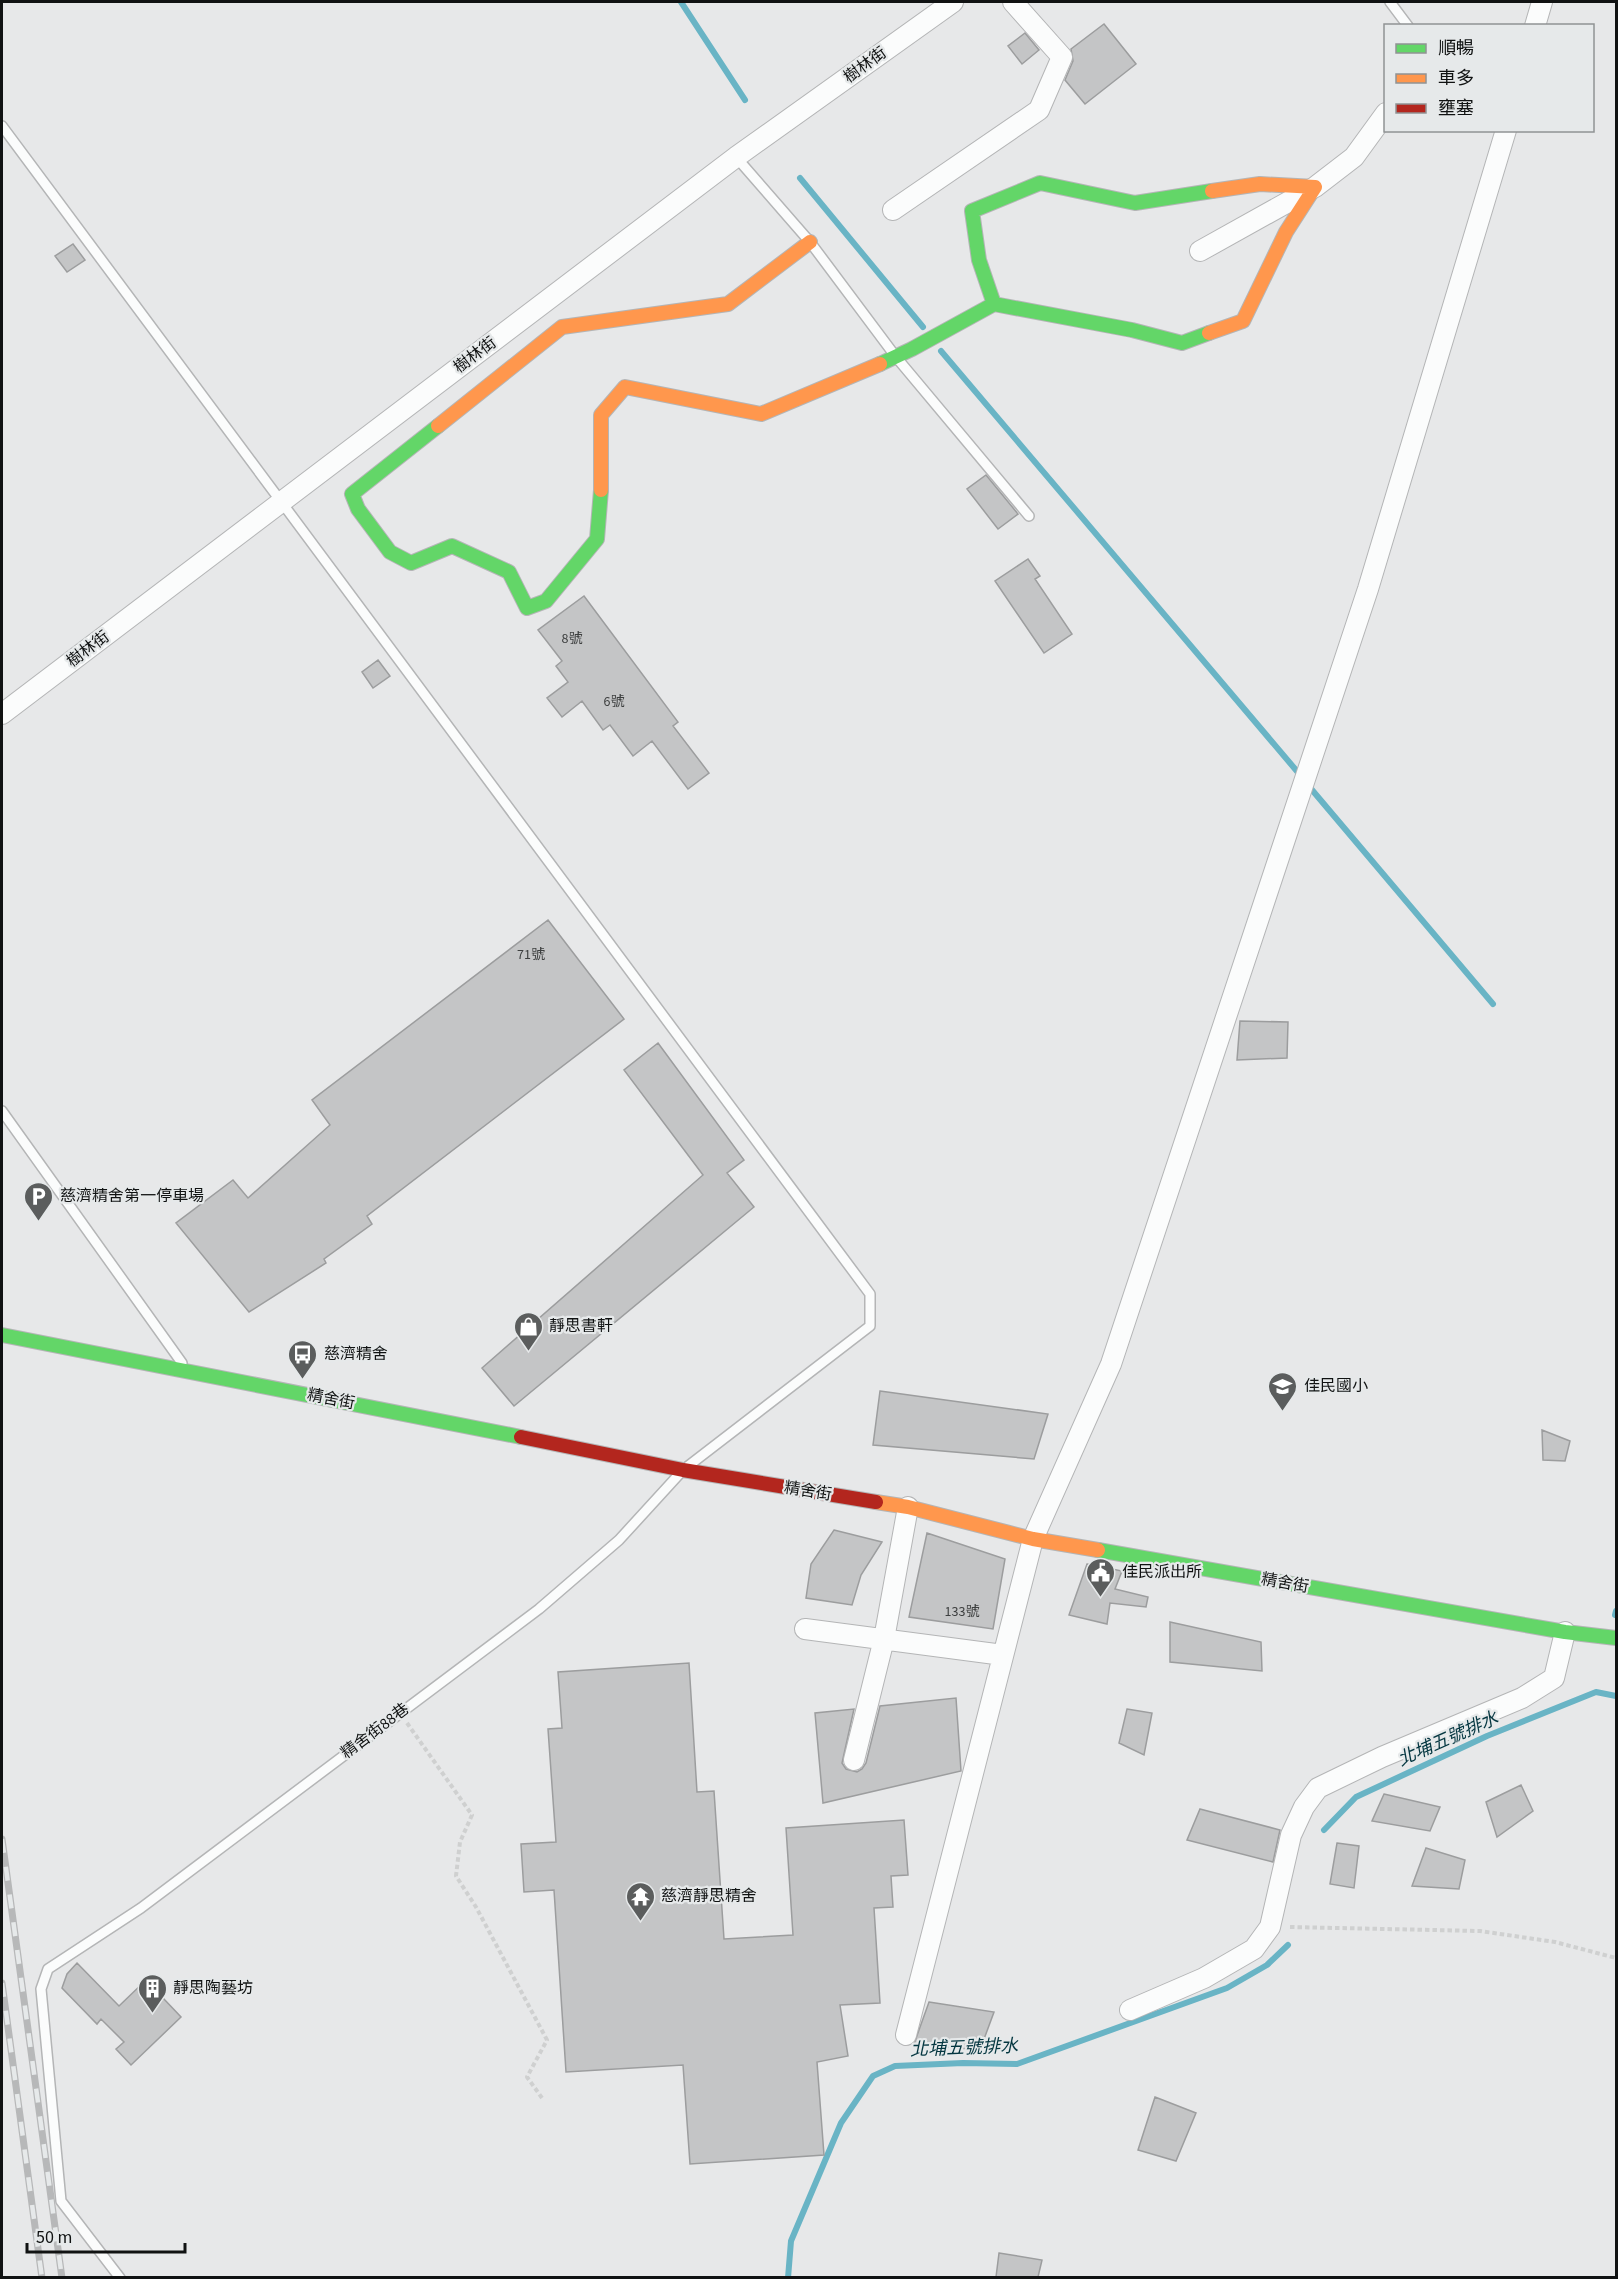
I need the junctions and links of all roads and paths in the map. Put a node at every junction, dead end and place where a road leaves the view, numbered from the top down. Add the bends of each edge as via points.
1 (953, 2) edge
2 (1013, 2) edge
3 (1390, 2) edge
4 (1542, 2) edge
5 (1406, 24) edge
6 (1536, 24) edge
7 (1384, 116) edge
8 (2, 126) edge
9 (1503, 138) edge
10 (735, 157) junction
11 (1316, 187) junction
12 (893, 210) dead end
13 (810, 242) junction
14 (1200, 251) dead end
15 (994, 304) junction
16 (896, 357) junction
17 (282, 501) junction
18 (1029, 516) dead end
19 (2, 714) edge
20 (2, 1111) edge
21 (2, 1335) edge
22 (186, 1370) junction
23 (683, 1470) junction
24 (908, 1507) junction
25 (1033, 1539) junction
26 (805, 1629) dead end
27 (1565, 1632) junction
28 (1617, 1638) edge
29 (884, 1640) junction
30 (1003, 1655) junction
31 (399, 1713) junction
32 (854, 1760) dead end
33 (1270, 1927) junction
34 (1617, 1958) edge
35 (1130, 2010) dead end
36 (906, 2036) dead end
37 (542, 2098) dead end
38 (120, 2277) edge

1 - 10 street, 樹林街
2 - 12 street via 1062,57 1039,110
3 - 5 lane
4 - 6 street
7 - 11 street via 1354,157
8 - 17 lane
9 - 25 street via 1368,589 1111,1364
10 - 13 lane
10 - 17 street, 樹林街
11 - 14 street
11 - 15 street via 1286,232 1243,321 1182,343
11 - 15 street via 1260,184 1135,203 1040,183 972,211 979,261
13 - 16 lane
13 - 16 street via 728,304 562,327 352,494 358,509 390,552 411,563 452,546 509,572 527,608 546,601 597,539 601,415 626,387 760,414
15 - 16 street
16 - 18 lane
17 - 19 street, 樹林街
17 - 23 lane, 精舍街88巷 via 870,1294 870,1326
20 - 22 lane
21 - 22 street, 精舍街
22 - 23 street, 精舍街
23 - 24 street, 精舍街
23 - 31 lane, 精舍街88巷 via 619,1540 538,1609
24 - 25 street, 精舍街
24 - 29 street
25 - 27 street, 精舍街
25 - 30 street
26 - 29 street
27 - 28 street, 精舍街
27 - 33 street via 1554,1678 1522,1698 1382,1756 1318,1788 1291,1835
29 - 30 street
29 - 32 street
30 - 36 street
31 - 37 path via 472,1815 460,1842 456,1876 547,2040 527,2077
31 - 38 lane, 精舍街88巷 via 141,1908 48,1968 41,1989 61,2201
33 - 34 path via 1480,1931 1554,1942
33 - 35 street via 1254,1949 1189,1985

